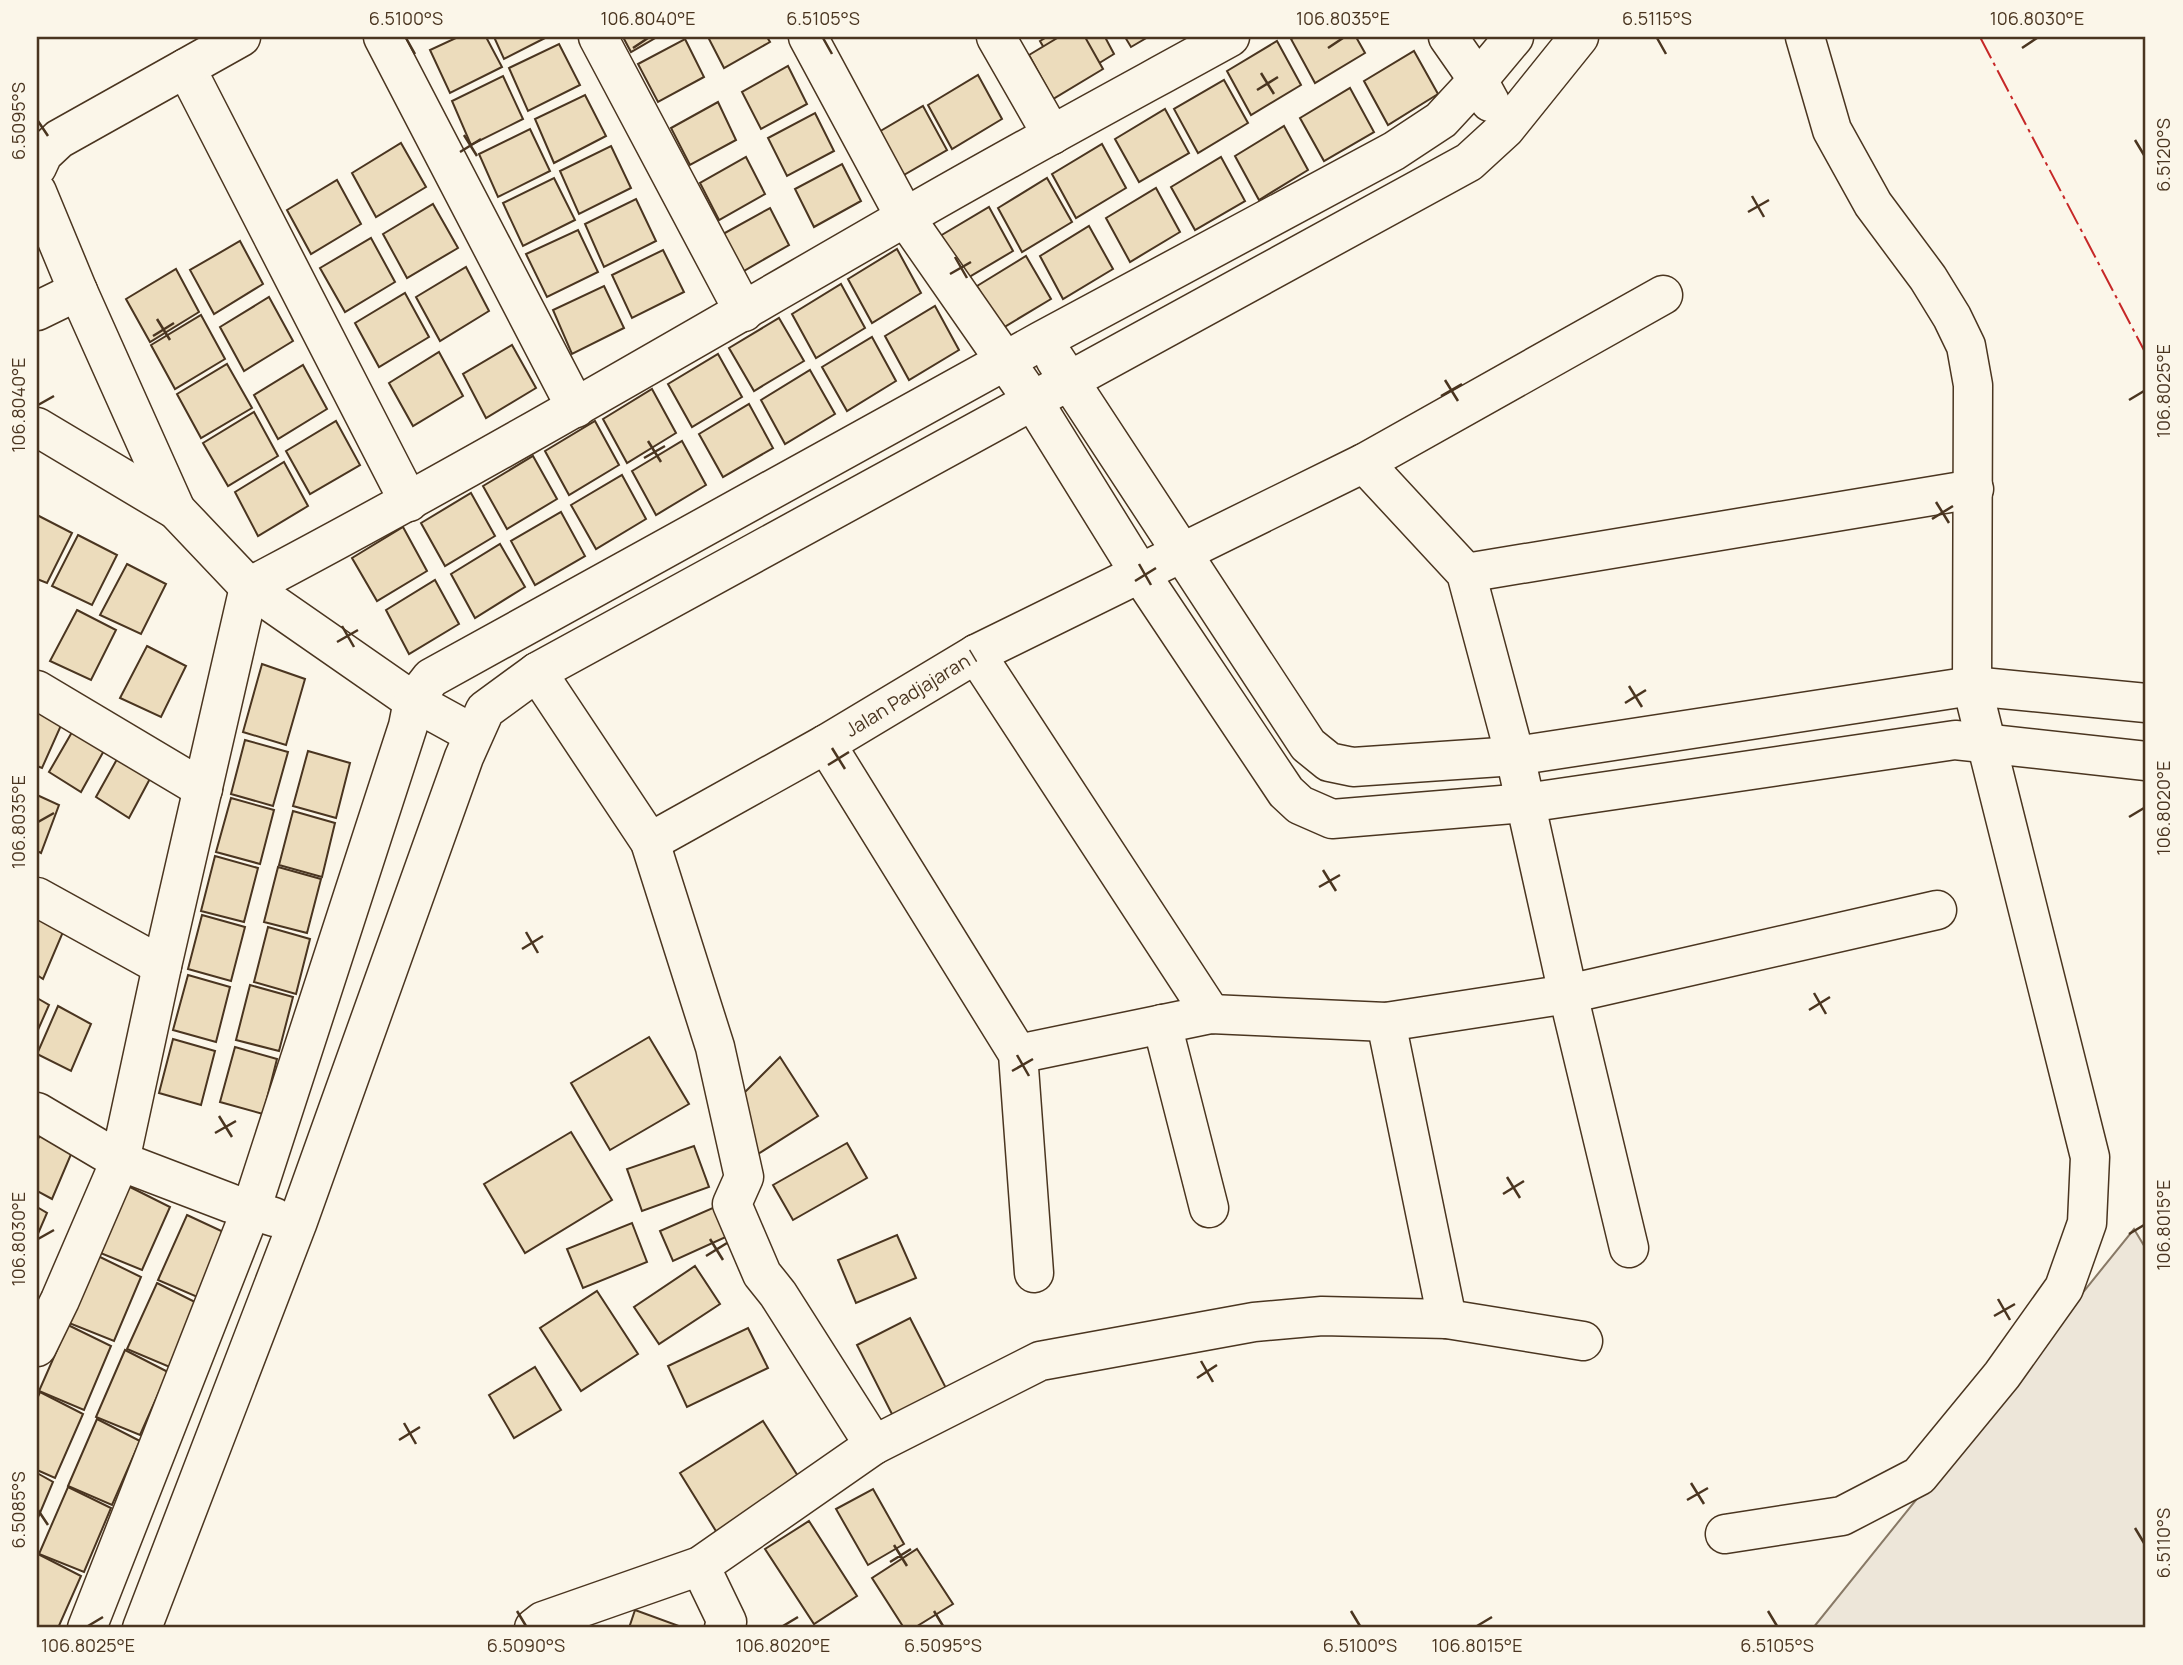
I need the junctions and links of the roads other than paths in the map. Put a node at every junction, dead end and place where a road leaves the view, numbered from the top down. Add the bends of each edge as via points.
1 (242, 37) edge
2 (383, 37) edge
3 (598, 37) edge
4 (808, 37) edge
5 (996, 37) edge
6 (1230, 37) edge
7 (1448, 37) edge
8 (1514, 37) edge
9 (1579, 37) edge
10 (1805, 37) edge
11 (186, 68) junction
12 (1478, 80) junction
13 (1505, 129) junction
14 (1052, 135) junction
15 (37, 167) edge
16 (37, 192) edge
17 (905, 217) junction
18 (78, 291) junction
19 (1663, 295) dead end
20 (37, 311) edge
21 (744, 312) junction
22 (1041, 341) junction
23 (1005, 362) junction
24 (1070, 381) junction
25 (1032, 401) junction
26 (576, 408) junction
27 (37, 427) edge
28 (1364, 463) junction
29 (1974, 489) junction
30 (410, 502) junction
31 (176, 510) junction
32 (1181, 553) junction
33 (1139, 572) junction
34 (1466, 573) junction
35 (249, 587) junction
36 (976, 654) junction
37 (537, 672) junction
38 (1972, 686) junction
39 (37, 690) edge
40 (413, 701) junction
41 (2146, 703) edge
42 (473, 734) junction
43 (826, 744) junction
44 (1985, 744) junction
45 (1515, 756) junction
46 (2146, 761) edge
47 (203, 789) junction
48 (1526, 803) junction
49 (650, 842) junction
50 (37, 897) edge
51 (1937, 911) dead end
52 (162, 966) junction
53 (1568, 994) junction
54 (1211, 1014) junction
55 (1386, 1022) junction
56 (1162, 1024) junction
57 (1018, 1054) junction
58 (37, 1112) edge
59 (120, 1161) junction
60 (1209, 1208) dead end
61 (251, 1210) junction
62 (297, 1224) junction
63 (1629, 1248) dead end
64 (1034, 1273) dead end
65 (48, 1294) edge
66 (1447, 1319) junction
67 (1583, 1341) dead end
68 (37, 1348) edge
69 (874, 1445) junction
70 (1725, 1534) dead end
71 (701, 1566) junction
72 (88, 1628) edge
73 (142, 1628) edge
74 (534, 1628) edge
75 (724, 1628) edge

1 - 11 street
2 - 26 street
3 - 21 street
4 - 17 street
5 - 14 street
6 - 14 street
7 - 12 street
8 - 12 street
9 - 13 street
10 - 29 street via 1832,130 1873,204 1928,278 1966,346 1973,385
11 - 15 street via 58,139 43,153
11 - 30 street
12 - 13 street
12 - 22 street via 1441,120 1394,150
13 - 24 street via 1469,162
14 - 17 street
16 - 18 street
17 - 21 street
17 - 23 street
18 - 20 street
18 - 31 street
19 - 28 street, Jalan Padjajaran I
21 - 26 street
22 - 23 street
22 - 24 street
23 - 25 street
23 - 40 street via 431,678
24 - 25 street
24 - 32 street
25 - 33 street
25 - 37 street
26 - 30 street
27 - 31 street
28 - 32 street, Jalan Padjajaran I
28 - 34 street
29 - 34 street
29 - 38 street
30 - 35 street
31 - 35 street
32 - 33 street, Jalan Padjajaran I
32 - 45 street via 1308,745 1329,762 1353,767
33 - 36 street, Jalan Padjajaran I
33 - 48 street via 1286,792 1300,805 1332,819
34 - 45 street
35 - 40 street
35 - 47 street
36 - 43 street, Jalan Padjajaran I
36 - 54 street
37 - 42 street via 485,710
37 - 49 street
38 - 41 street
38 - 44 street
38 - 45 street
39 - 47 street
40 - 42 street
40 - 61 street
42 - 62 street
43 - 49 street, Jalan Padjajaran I
43 - 57 street
44 - 46 street
44 - 48 street via 1955,740
44 - 70 street via 2090,1157 2087,1223 2064,1288 2002,1376 1919,1476 1842,1516
45 - 48 street
47 - 52 street
48 - 53 street
49 - 69 street via 718,1060 744,1177 732,1204 762,1274
50 - 52 street
51 - 53 street
52 - 59 street
53 - 55 street
53 - 63 street
54 - 55 street
54 - 56 street
55 - 66 street
56 - 57 street
56 - 60 street
57 - 64 street
58 - 59 street
59 - 61 street
59 - 65 street
61 - 62 street
61 - 72 street
62 - 73 street
65 - 68 street
66 - 67 street
66 - 69 street via 1322,1317 1254,1322 1040,1361
69 - 71 street
71 - 74 street
71 - 75 street via 727,1622

